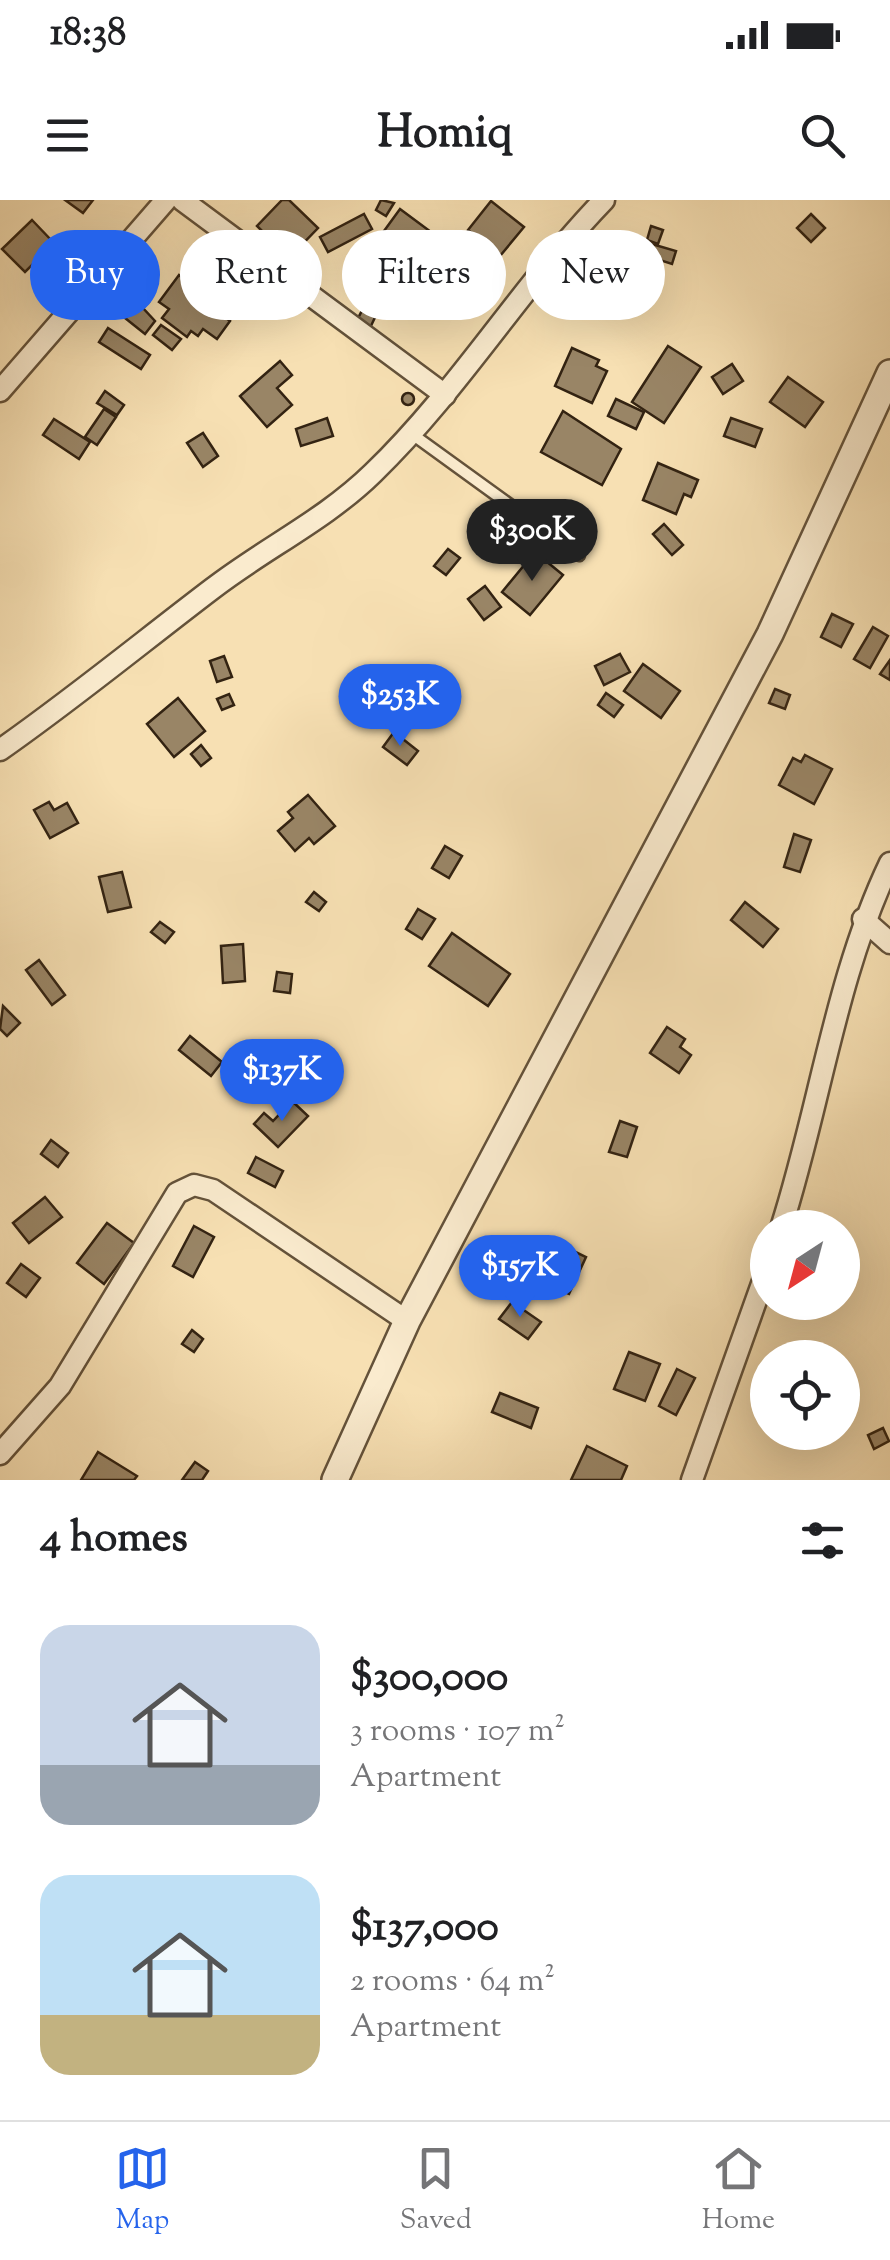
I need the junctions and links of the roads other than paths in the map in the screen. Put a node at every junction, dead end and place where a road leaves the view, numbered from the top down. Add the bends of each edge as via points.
1 (166, 200) edge
2 (182, 200) edge
3 (604, 200) edge
4 (890, 373) edge
5 (0, 391) edge
6 (444, 395) junction
7 (412, 434) junction
8 (579, 555) dead end
9 (0, 750) edge
10 (890, 863) edge
11 (863, 919) junction
12 (890, 943) edge
13 (786, 1210) edge
14 (750, 1318) edge
15 (406, 1321) junction
16 (0, 1454) edge
17 (336, 1480) edge
18 (692, 1480) edge

1 - 5 street
2 - 6 street
3 - 6 street
4 - 15 street via 770,634
6 - 7 street
7 - 8 lane
7 - 9 street via 342,500 215,586
10 - 11 street
11 - 12 street
11 - 13 street
14 - 18 street
15 - 16 street via 213,1190 194,1185 177,1192 60,1386
15 - 17 street

